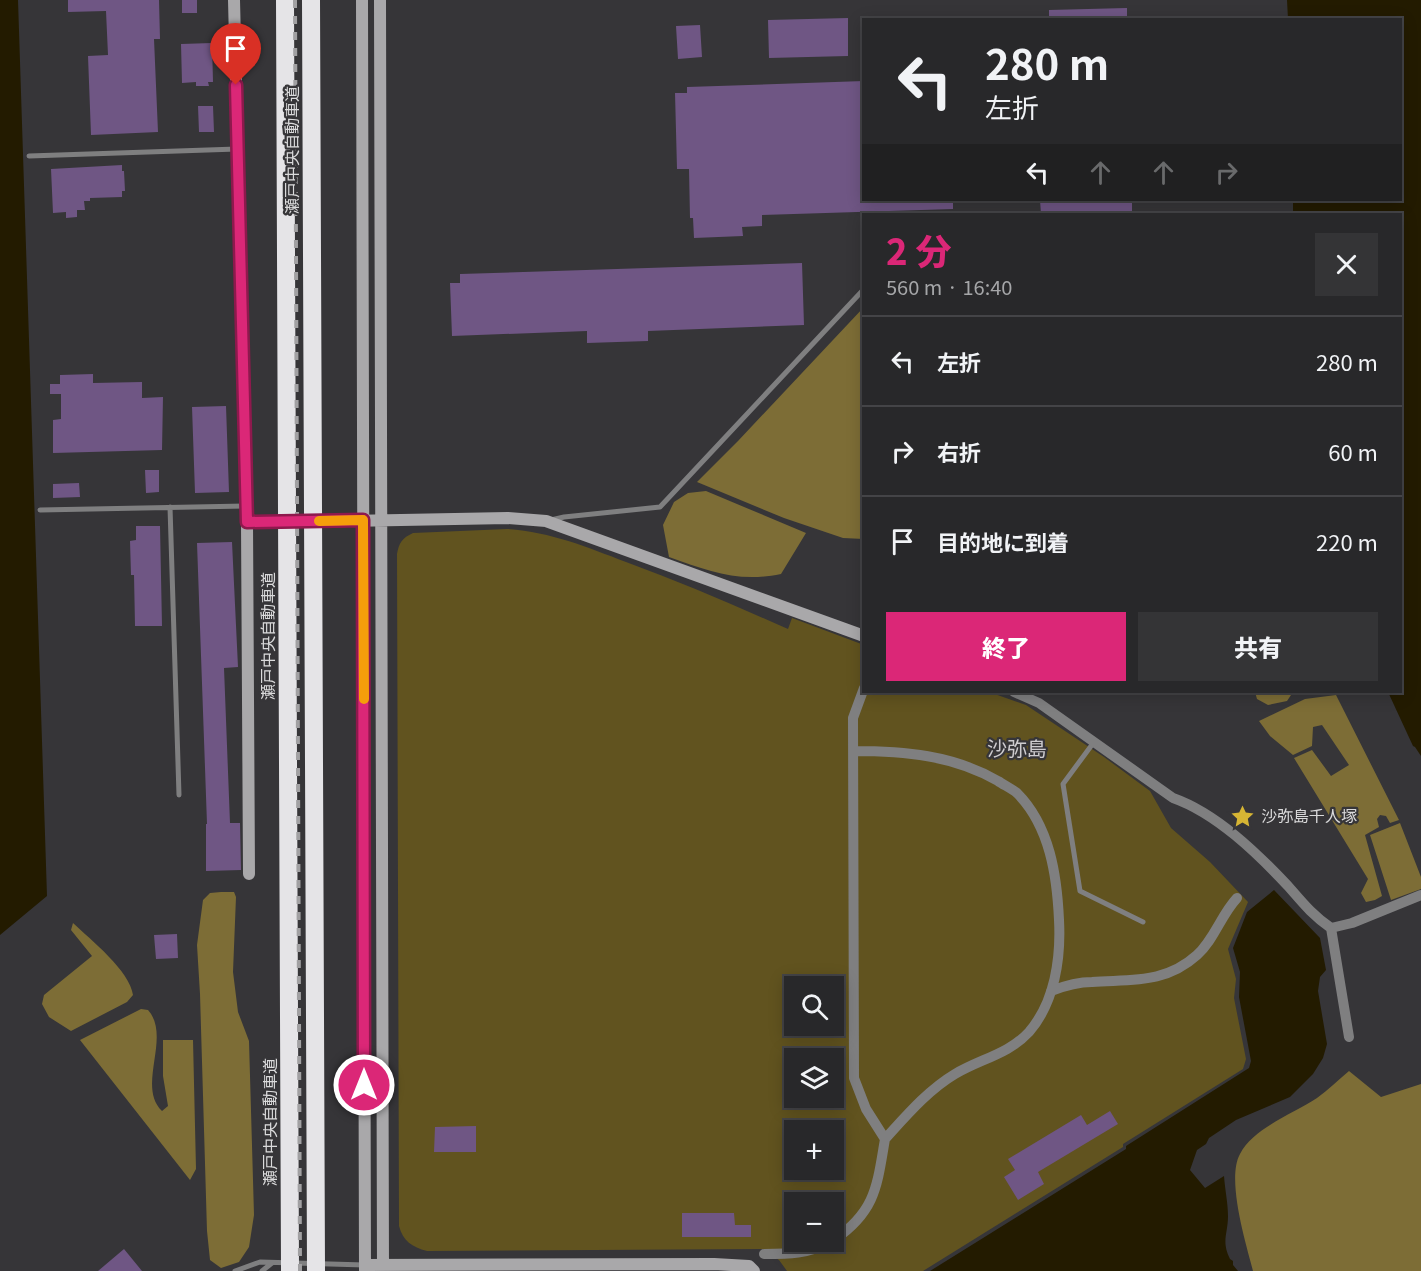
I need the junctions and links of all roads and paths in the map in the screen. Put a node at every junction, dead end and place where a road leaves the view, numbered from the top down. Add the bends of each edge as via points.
1 (234, 0) edge
2 (285, 0) edge
3 (311, 0) edge
4 (362, 0) edge
5 (380, 0) edge
6 (237, 149) junction
7 (29, 156) dead end
8 (862, 291) edge
9 (247, 506) junction
10 (170, 507) junction
11 (40, 510) dead end
12 (363, 520) junction
13 (381, 520) junction
14 (546, 521) junction
15 (247, 522) junction
16 (862, 635) edge
17 (862, 693) edge
18 (1016, 693) edge
19 (1095, 741) junction
20 (853, 751) junction
21 (179, 795) dead end
22 (249, 874) dead end
23 (1421, 895) edge
24 (1237, 898) dead end
25 (1143, 922) dead end
26 (1331, 928) junction
27 (1051, 990) junction
28 (1350, 1037) dead end
29 (885, 1139) junction
30 (844, 1232) edge
31 (804, 1252) edge
32 (764, 1254) dead end
33 (273, 1262) junction
34 (365, 1268) edge
35 (383, 1268) edge
36 (235, 1271) edge
37 (262, 1271) edge
38 (267, 1271) edge
39 (290, 1271) edge
40 (316, 1271) edge
41 (754, 1271) edge

1 - 6 street
2 - 39 highway, 瀬戸中央自動車道
3 - 40 highway, 瀬戸中央自動車道
4 - 12 street
5 - 13 street
6 - 7 lane
6 - 9 street
8 - 14 lane via 660,507
9 - 10 lane
9 - 15 street
10 - 11 lane
10 - 21 lane
12 - 13 street
12 - 15 street
12 - 34 street
13 - 14 street
13 - 35 street
14 - 16 street
15 - 22 street
17 - 20 street via 853,718
18 - 19 street via 1040,703
19 - 25 lane via 1063,784 1080,891
19 - 26 street via 1173,798 1187,803 1245,842 1313,916
20 - 27 street via 939,757 982,772 1017,793 1037,821 1050,853 1057,890 1060,932 1056,980
20 - 29 street via 854,1078 866,1109
23 - 26 street
24 - 27 street via 1198,955 1181,967 1160,977 1079,983
26 - 28 street
27 - 29 street via 1030,1031 1011,1048 936,1088
29 - 30 street via 872,1199 857,1222
31 - 32 street
33 - 34 lane
33 - 36 lane
33 - 37 lane
33 - 38 lane
34 - 35 street
35 - 41 street via 714,1264 749,1266

